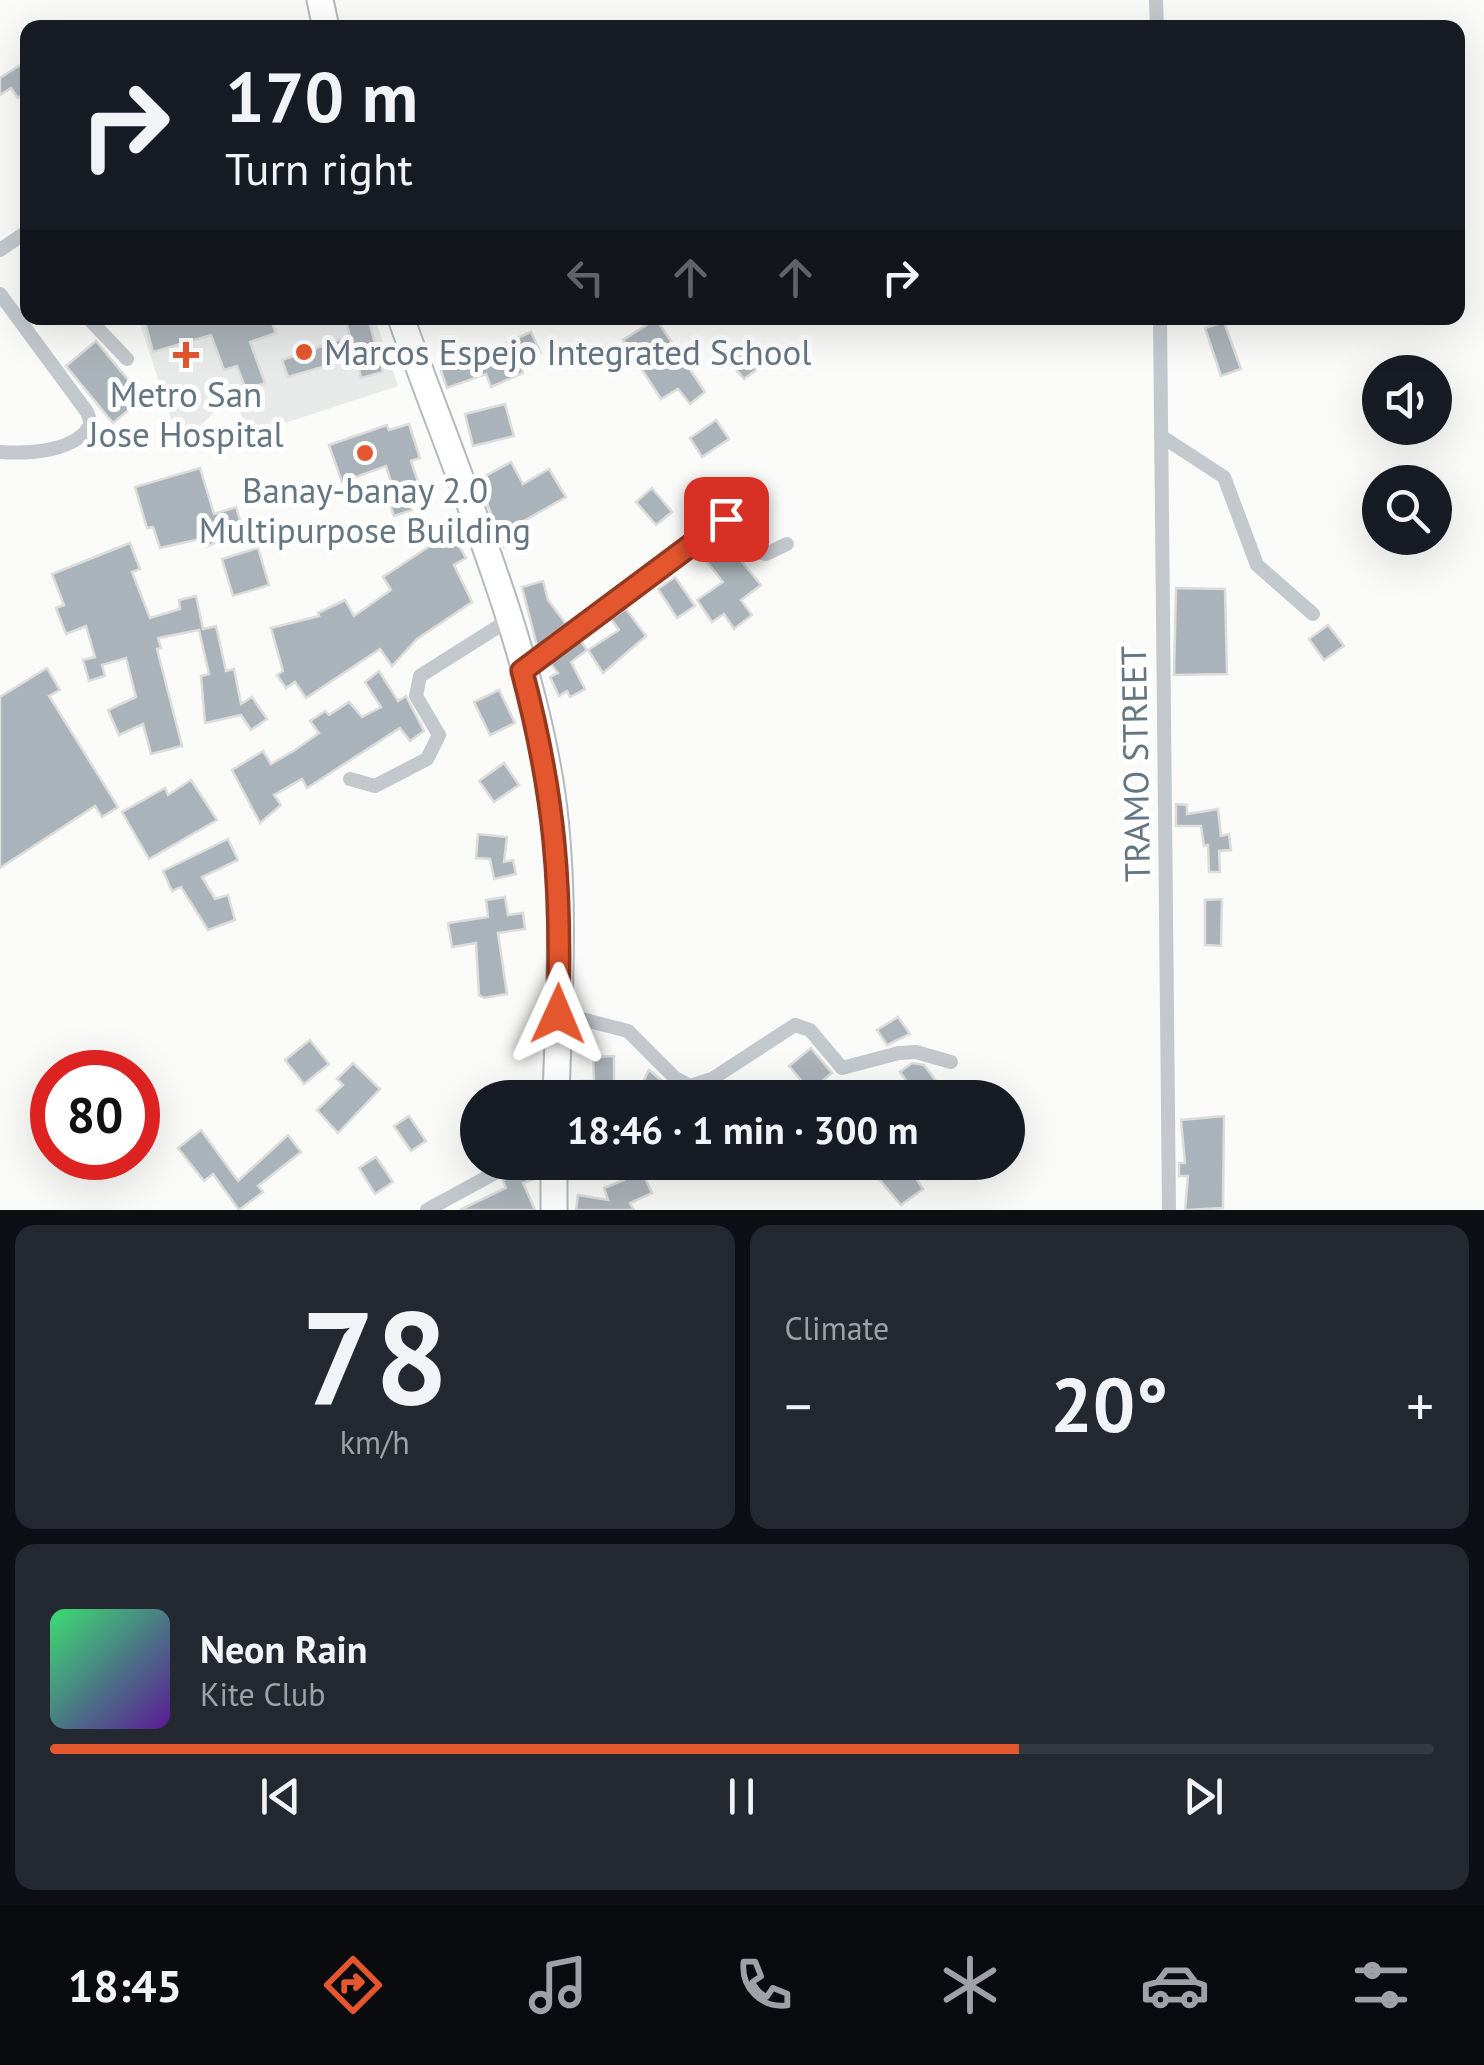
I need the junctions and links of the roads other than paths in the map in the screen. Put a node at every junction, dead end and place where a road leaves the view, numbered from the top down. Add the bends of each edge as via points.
1 (0, 294) edge
2 (20, 321) edge
3 (23, 325) edge
4 (94, 325) edge
5 (403, 325) edge
6 (1160, 325) edge
7 (127, 360) dead end
8 (1161, 436) junction
9 (0, 452) edge
10 (787, 544) dead end
11 (1313, 614) dead end
12 (507, 621) junction
13 (522, 671) junction
14 (350, 780) dead end
15 (558, 1014) junction
16 (951, 1062) dead end
17 (556, 1080) edge
18 (482, 1180) edge
19 (554, 1180) edge
20 (426, 1210) edge
21 (554, 1210) edge
22 (1170, 1210) edge

1 - 2 street
3 - 9 street via 90,423 84,436 66,446
4 - 7 street
5 - 12 highway
6 - 8 street, TRAMO STREET
8 - 11 street via 1224,477 1257,565
8 - 22 street, TRAMO STREET
10 - 13 street via 757,552 740,526 726,519
12 - 13 highway
12 - 14 street via 420,676 416,696 438,735 427,758 375,786
13 - 15 highway via 552,796 560,894
15 - 16 street via 628,1031 690,1086 796,1026 810,1030 842,1068 916,1052
15 - 17 highway
18 - 20 street
19 - 21 highway

